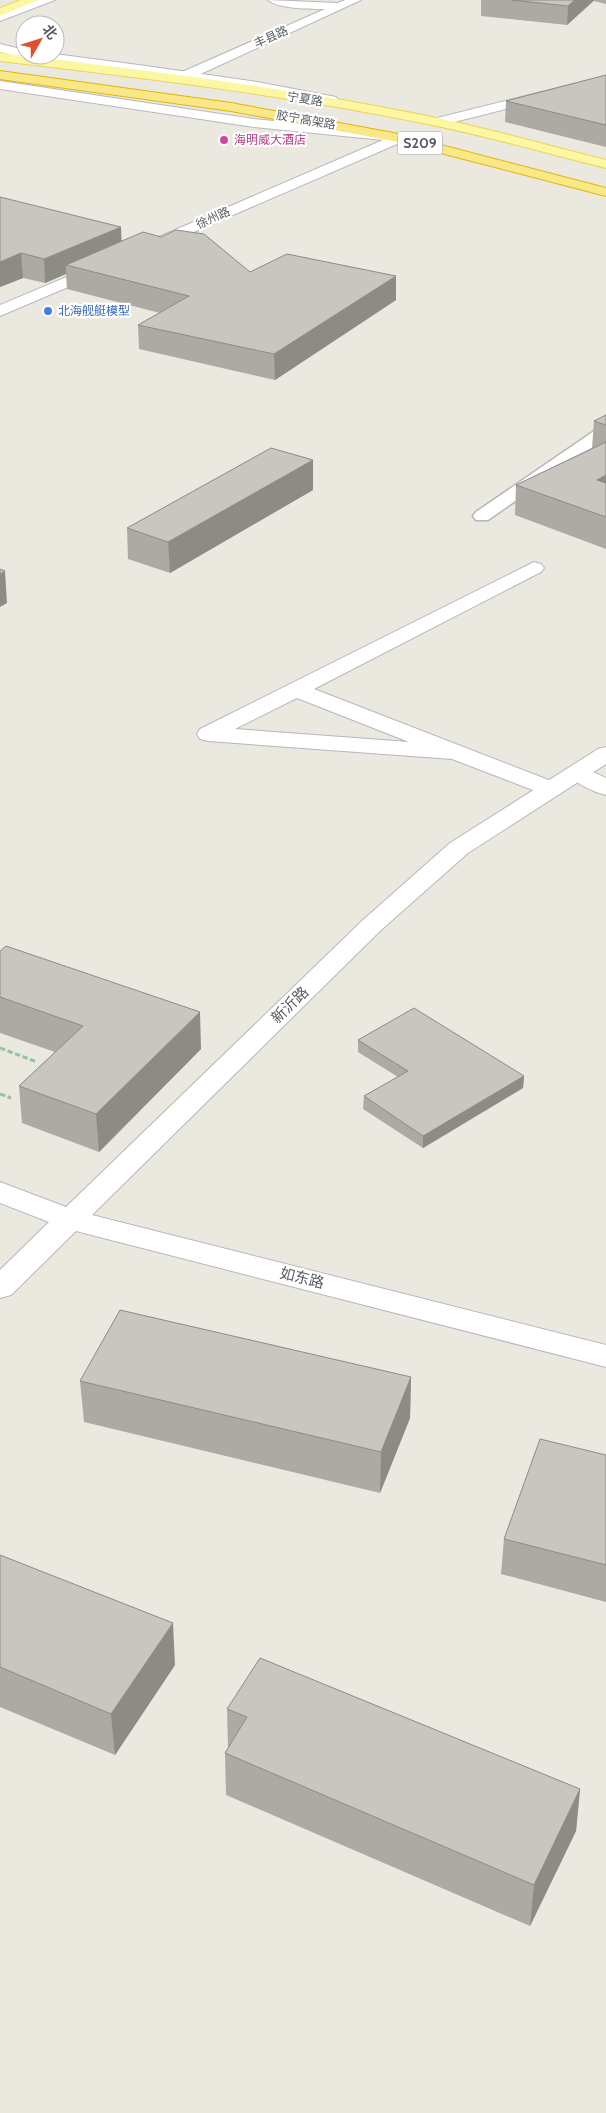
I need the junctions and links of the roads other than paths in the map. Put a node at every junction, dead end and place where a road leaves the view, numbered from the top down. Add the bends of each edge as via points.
1 (16, 0) edge
2 (32, 0) edge
3 (49, 0) edge
4 (274, 0) edge
5 (355, 0) edge
6 (342, 5) junction
7 (0, 6) edge
8 (0, 12) edge
9 (0, 17) edge
10 (1, 54) edge
11 (15, 54) edge
12 (65, 59) edge
13 (187, 75) junction
14 (0, 76) edge
15 (606, 80) edge
16 (0, 84) edge
17 (371, 110) junction
18 (438, 122) junction
19 (399, 138) junction
20 (606, 164) edge
21 (606, 176) edge
22 (606, 192) edge
23 (137, 252) edge
24 (119, 260) edge
25 (0, 311) edge
26 (606, 430) edge
27 (482, 516) dead end
28 (534, 568) dead end
29 (296, 690) junction
30 (456, 752) junction
31 (606, 754) edge
32 (578, 772) junction
33 (606, 788) edge
34 (551, 789) junction
35 (0, 1192) edge
36 (72, 1220) junction
37 (0, 1288) edge
38 (606, 1356) edge

1 - 7 main road
2 - 8 main road
3 - 9 street
4 - 6 street via 307,6
5 - 6 street, 丰县路
6 - 13 street, 丰县路
10 - 11 street
10 - 17 main road, 宁夏路
10 - 21 highway, 胶宁高架路 / S209 via 379,119
12 - 13 street
13 - 17 street via 273,88
14 - 19 highway, 胶宁高架路 / S209 via 231,107
15 - 18 street
16 - 19 street via 254,123
17 - 18 main road, 宁夏路
18 - 20 main road, 宁夏路
19 - 22 highway, 胶宁高架路 / S209
19 - 23 street, 徐州路
24 - 25 street
26 - 27 lane
28 - 29 street
29 - 30 street
29 - 30 street via 208,734
30 - 34 street
31 - 32 street, 新沂路
32 - 33 street
32 - 34 street, 新沂路
34 - 36 street, 新沂路 via 459,848 372,925
35 - 36 street, 如东路
36 - 37 street, 新沂路
36 - 38 street, 如东路

